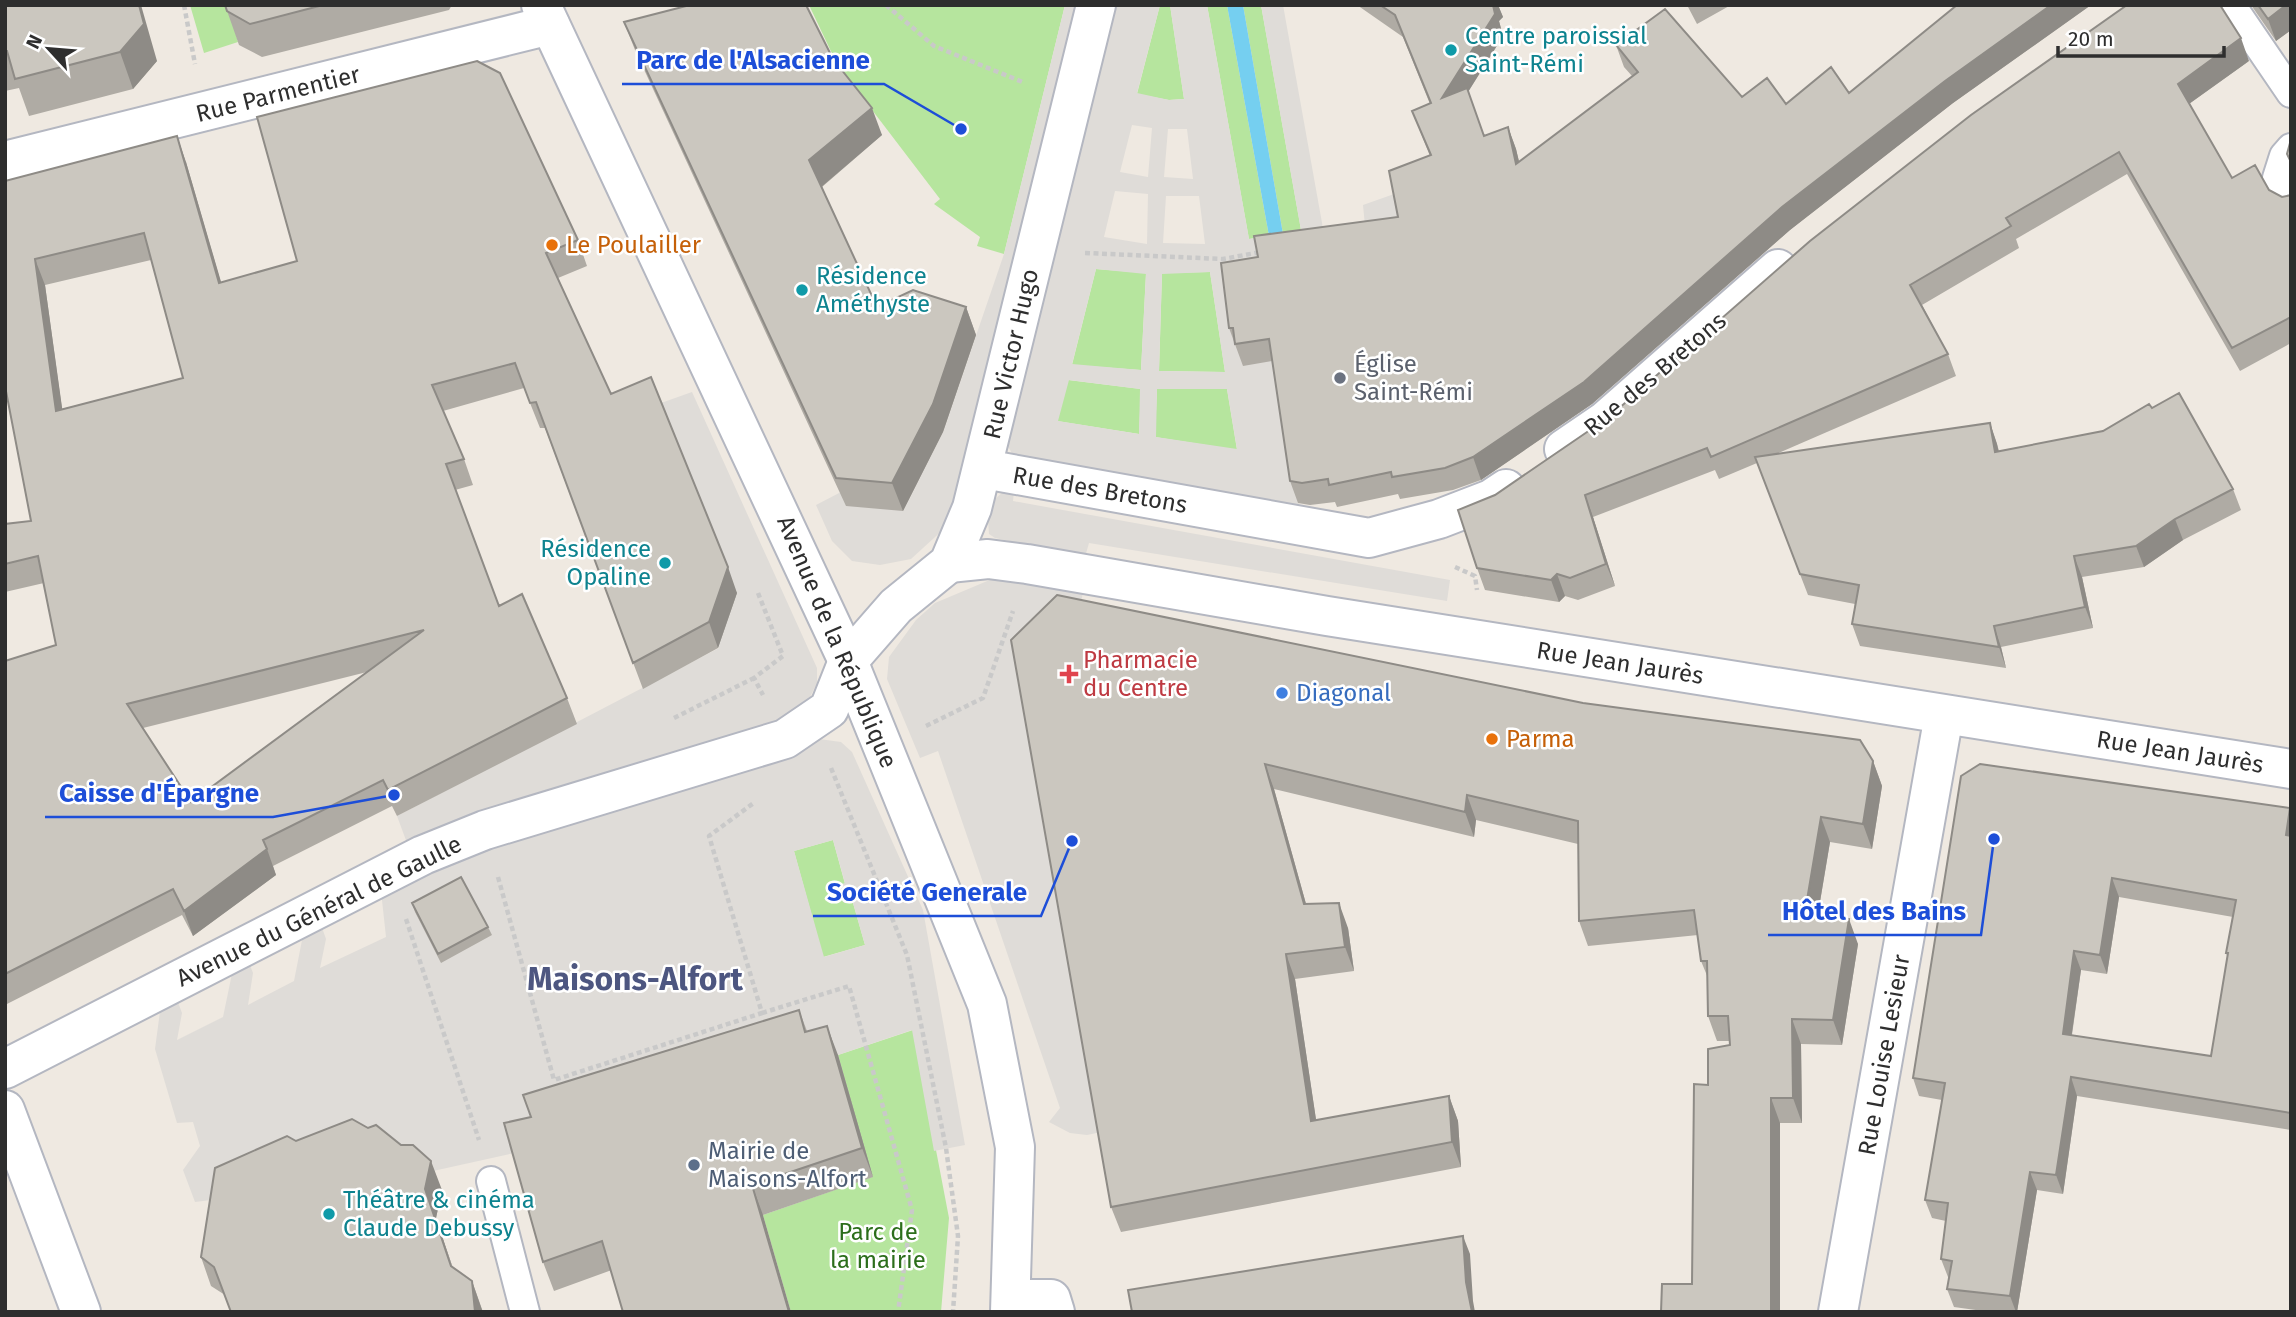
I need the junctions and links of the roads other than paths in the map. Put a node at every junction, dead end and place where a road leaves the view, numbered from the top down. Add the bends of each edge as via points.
1 (1096, 5) edge
2 (2231, 5) edge
3 (546, 15) edge
4 (2291, 93) edge
5 (2291, 148) edge
6 (5, 161) edge
7 (2291, 202) edge
8 (1804, 246) edge
9 (984, 469) junction
10 (949, 564) junction
11 (848, 661) junction
12 (1944, 715) junction
13 (2291, 769) edge
14 (5, 1069) edge
15 (5, 1110) edge
16 (491, 1181) dead end
17 (1011, 1306) edge
18 (81, 1312) edge
19 (524, 1312) edge
20 (1055, 1312) edge
21 (1838, 1312) edge

1 - 9 street, Rue Victor Hugo
2 - 4 lane
3 - 6 street, Rue Parmentier via 199,114
3 - 11 street, Avenue de la République
5 - 7 lane via 2277,178
8 - 9 street, Rue des Bretons via 1605,421 1491,499 1439,519 1369,538
9 - 10 street, Rue Victor Hugo
10 - 11 street via 896,606
10 - 12 street, Rue Jean Jaurès via 988,559 1027,564
11 - 14 street, Avenue du Général de Gaulle via 829,709 785,739 485,830 424,855
11 - 17 street, Avenue de la République via 987,1004 1015,1147
12 - 13 street, Rue Jean Jaurès
12 - 21 street, Rue Louise Lesieur
15 - 18 street
16 - 19 lane
17 - 20 street via 1051,1299

